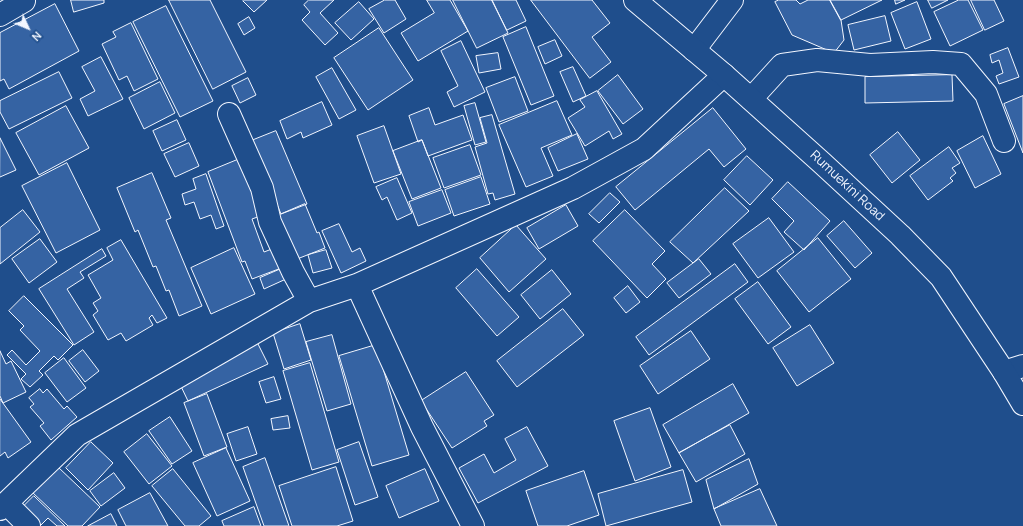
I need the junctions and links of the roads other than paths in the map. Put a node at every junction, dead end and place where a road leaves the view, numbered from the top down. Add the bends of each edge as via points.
1 (635, 0) edge
2 (732, 0) edge
3 (24, 1) edge
4 (0, 15) edge
5 (694, 50) junction
6 (724, 75) junction
7 (751, 99) junction
8 (229, 114) dead end
9 (1004, 141) dead end
10 (357, 285) junction
11 (309, 301) junction
12 (1014, 369) edge
13 (1023, 404) edge
14 (3, 506) edge
15 (29, 526) edge
16 (472, 526) edge

1 - 5 street, Rumuekini Road
2 - 5 street
3 - 4 street
5 - 6 street, Rumuekini Road
6 - 7 street, Rumuekini Road
6 - 10 street via 644,149 573,188
7 - 9 street via 782,66 817,60 870,65 933,62 961,64 986,94
7 - 12 street, Rumuekini Road via 900,235 941,277
8 - 11 street via 262,188 270,222
10 - 11 street
10 - 16 street via 422,427
11 - 14 street via 77,435
12 - 13 street, Rumuekini Road
14 - 15 street

